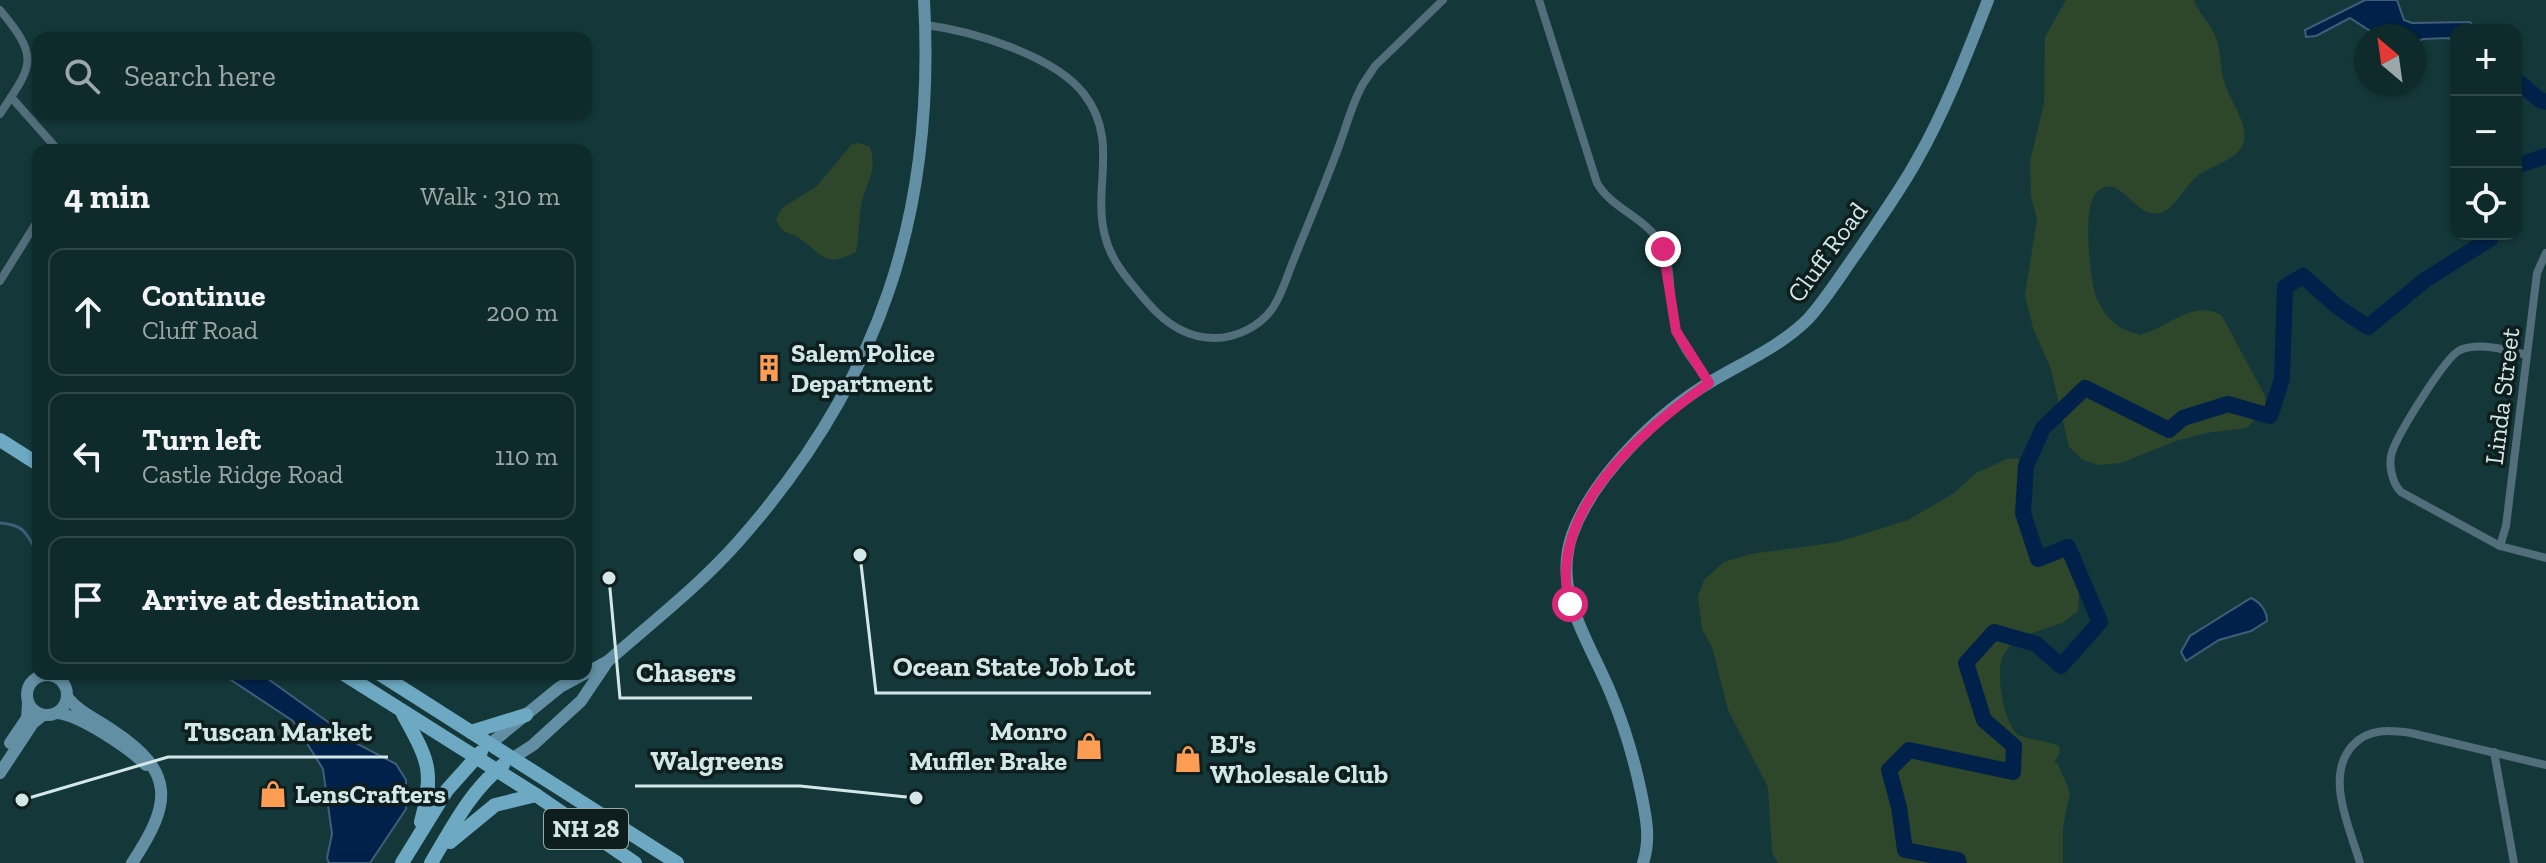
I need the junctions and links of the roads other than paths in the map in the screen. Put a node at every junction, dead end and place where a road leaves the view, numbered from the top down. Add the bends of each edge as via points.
1 (924, 0) edge
2 (1443, 0) edge
3 (1539, 0) edge
4 (1988, 0) edge
5 (0, 10) edge
6 (926, 25) junction
7 (11, 97) junction
8 (0, 114) edge
9 (53, 144) edge
10 (32, 230) edge
11 (2546, 253) edge
12 (0, 281) edge
13 (2527, 355) junction
14 (1709, 383) junction
15 (0, 440) edge
16 (32, 460) edge
17 (2500, 546) junction
18 (2546, 558) edge
19 (608, 661) junction
20 (592, 670) edge
21 (35, 680) edge
22 (60, 680) edge
23 (68, 680) edge
24 (353, 680) edge
25 (389, 680) edge
26 (573, 680) edge
27 (67, 693) junction
28 (28, 703) junction
29 (403, 713) junction
30 (50, 714) junction
31 (526, 715) junction
32 (471, 732) junction
33 (490, 744) junction
34 (2494, 752) junction
35 (475, 757) junction
36 (513, 758) junction
37 (0, 759) edge
38 (2546, 765) edge
39 (496, 770) junction
40 (0, 773) edge
41 (158, 780) junction
42 (536, 795) junction
43 (417, 838) junction
44 (432, 861) edge
45 (132, 863) edge
46 (402, 863) edge
47 (635, 863) edge
48 (677, 863) edge
49 (1643, 863) edge
50 (2360, 863) edge
51 (2514, 863) edge

1 - 6 street
2 - 6 street via 1363,84 1270,312 1243,332 1218,338 1194,336 1167,321 1118,265 1102,221 1103,137 1093,108 1076,85 1032,57 968,33
3 - 14 street via 1597,183 1659,241 1667,261 1676,331
4 - 14 street, Cluff Road via 1948,101 1916,163 1823,301 1781,341
5 - 7 street via 23,40 29,60
6 - 19 street via 925,113 915,191 893,276 861,359 819,436 769,505 726,554
7 - 8 street
7 - 9 street
10 - 12 street
11 - 13 street, Linda Street via 2537,273
13 - 17 street, Linda Street
13 - 17 street via 2476,347 2447,359 2390,463 2401,492
14 - 49 street, Cluff Road via 1653,427 1612,469 1581,515 1567,551 1572,609 1613,698 1638,779 1649,836
15 - 16 main road
17 - 18 street
19 - 20 street
19 - 36 street via 581,701
21 - 28 street
22 - 27 street
23 - 27 street
24 - 29 main road, NH 28
25 - 32 main road, NH 28
26 - 31 street
27 - 30 street via 66,703
27 - 41 street via 80,709 139,748
28 - 30 street via 37,713
28 - 37 street via 27,718
29 - 35 main road, NH 28
29 - 43 main road via 430,778
30 - 40 street via 33,723
30 - 41 street via 68,715 95,729 143,761
31 - 32 main road
31 - 33 street
32 - 33 main road, NH 28
33 - 35 main road
33 - 36 main road, NH 28
34 - 38 street
34 - 50 street via 2391,731 2357,741 2341,762 2339,779
34 - 51 street
35 - 39 main road, NH 28
35 - 43 main road
36 - 39 main road
36 - 48 main road, NH 28
39 - 42 main road, NH 28
39 - 44 main road via 471,798
41 - 45 street via 158,819
42 - 44 main road via 488,809
42 - 47 main road, NH 28
43 - 46 main road

